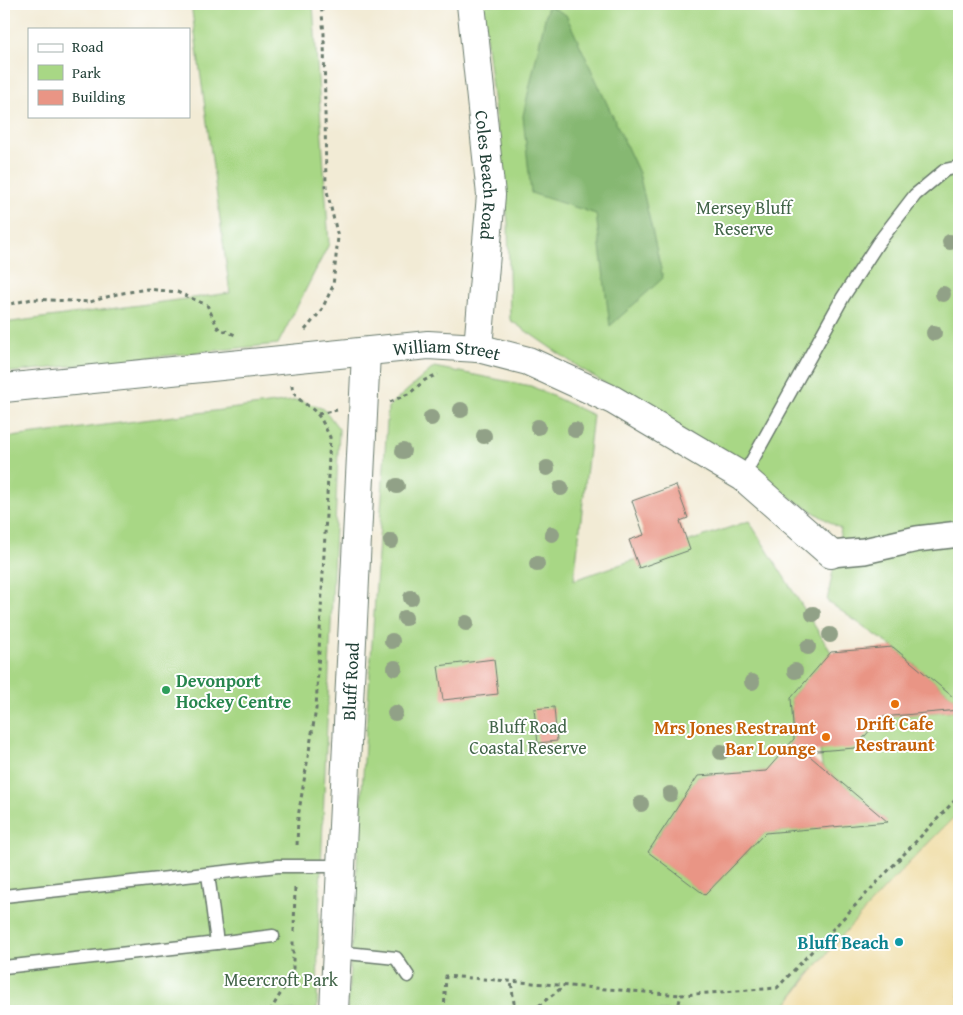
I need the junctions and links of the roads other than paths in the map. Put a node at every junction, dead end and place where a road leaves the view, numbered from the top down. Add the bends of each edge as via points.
1 (470, 4) edge
2 (959, 167) edge
3 (478, 348) junction
4 (366, 353) junction
5 (4, 388) edge
6 (743, 477) junction
7 (959, 534) edge
8 (831, 554) joint
9 (341, 866) junction
10 (208, 874) junction
11 (4, 896) edge
12 (273, 936) dead end
13 (217, 943) junction
14 (337, 952) junction
15 (4, 968) edge
16 (408, 976) dead end
17 (334, 1011) edge

1 - 3 street, Coles Beach Road via 491,195
2 - 6 lane via 945,170 915,195 878,243 843,297
3 - 4 street, William Street via 428,345
3 - 6 street, William Street via 528,360 613,400
4 - 5 street, William Street
4 - 9 street, Bluff Road
6 - 8 street, William Street
7 - 8 street
9 - 10 lane via 278,866
9 - 14 street, Bluff Road
10 - 11 lane
10 - 13 lane
12 - 13 lane
13 - 15 lane
14 - 16 lane via 396,958
14 - 17 street, Bluff Road

